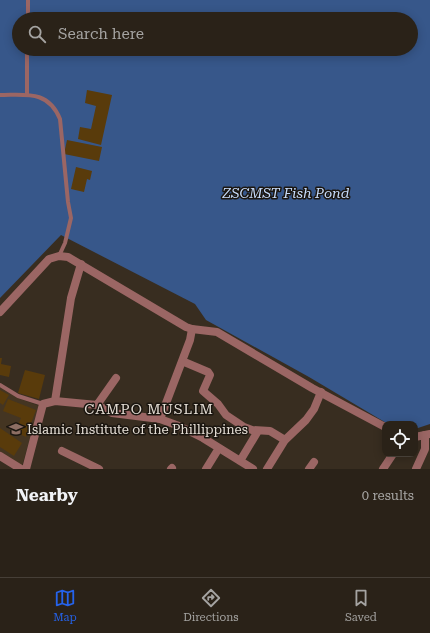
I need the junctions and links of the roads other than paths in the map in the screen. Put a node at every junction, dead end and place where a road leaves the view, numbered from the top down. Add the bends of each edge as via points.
1 (28, 0) edge
2 (28, 12) edge
3 (27, 56) edge
4 (0, 95) edge
5 (27, 95) junction
6 (59, 256) junction
7 (81, 264) junction
8 (0, 312) edge
9 (192, 330) junction
10 (182, 360) junction
11 (116, 378) dead end
12 (0, 385) edge
13 (321, 392) junction
14 (55, 401) junction
15 (43, 404) junction
16 (97, 405) junction
17 (160, 419) junction
18 (382, 425) edge
19 (258, 430) junction
20 (428, 435) edge
21 (418, 437) edge
22 (285, 440) junction
23 (220, 448) junction
24 (62, 451) dead end
25 (0, 456) edge
26 (391, 457) edge
27 (240, 461) junction
28 (314, 462) dead end
29 (21, 469) edge
30 (26, 469) edge
31 (99, 469) edge
32 (206, 469) edge
33 (253, 469) edge
34 (267, 469) edge
35 (309, 469) edge
36 (383, 469) edge
37 (416, 469) edge

1 - 2 lane
3 - 5 lane
4 - 5 lane
5 - 6 lane via 48,101 60,119 71,218
6 - 7 street via 68,257
6 - 8 street via 49,260
7 - 9 street
7 - 14 street via 71,298
9 - 10 street
9 - 13 street via 217,332
10 - 17 street
10 - 19 street via 208,372 210,375 203,391 218,404 226,416 248,429
11 - 16 street
12 - 15 lane via 18,396
13 - 18 street
13 - 22 street via 314,410
14 - 15 street
14 - 16 street
15 - 30 street
16 - 17 street via 121,415
17 - 23 street
19 - 22 street via 270,431
19 - 27 street
20 - 21 street
20 - 37 street
22 - 34 street
23 - 27 street
23 - 32 street
24 - 31 street
25 - 29 street
26 - 36 street
27 - 33 street
28 - 35 street

